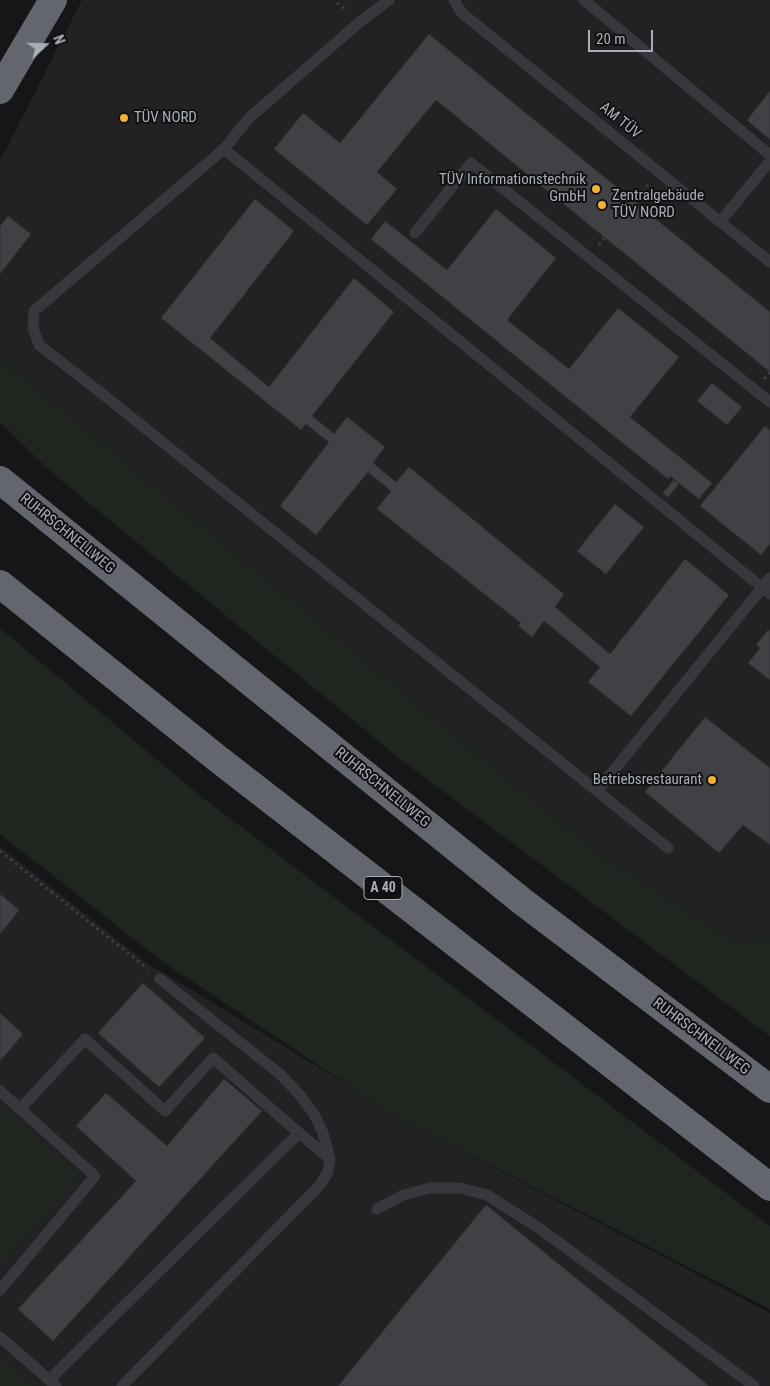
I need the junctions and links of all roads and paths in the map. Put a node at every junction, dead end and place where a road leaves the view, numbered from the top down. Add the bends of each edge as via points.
1 (39, 0) edge
2 (52, 0) edge
3 (388, 0) edge
4 (454, 0) edge
5 (584, 0) edge
6 (0, 67) edge
7 (0, 90) edge
8 (224, 149) junction
9 (770, 155) edge
10 (770, 161) edge
11 (659, 172) junction
12 (635, 202) dead end
13 (720, 222) junction
14 (415, 233) dead end
15 (770, 262) edge
16 (770, 402) edge
17 (0, 480) edge
18 (770, 578) edge
19 (0, 584) edge
20 (766, 591) edge
21 (597, 790) junction
22 (668, 848) dead end
23 (0, 851) edge
24 (160, 979) joint
25 (770, 1089) edge
26 (0, 1091) edge
27 (20, 1109) junction
28 (299, 1133) junction
29 (330, 1159) junction
30 (770, 1187) edge
31 (377, 1209) dead end
32 (0, 1290) edge
33 (0, 1338) edge
34 (53, 1383) edge
35 (122, 1386) edge
36 (754, 1386) edge

1 - 6 highway
2 - 7 highway
3 - 8 lane via 249,118
4 - 11 lane, AM TÜV via 462,13
5 - 9 lane
8 - 20 lane
8 - 21 lane via 34,311 33,328 39,346 124,410
10 - 13 lane
11 - 12 path
11 - 13 lane, AM TÜV
13 - 15 lane, AM TÜV
14 - 16 lane via 471,162
17 - 25 highway, RUHRSCHNELLWEG via 523,902
18 - 20 lane
19 - 30 highway, A 40 via 218,760
20 - 21 lane
21 - 22 lane
23 - 24 path
24 - 29 lane via 286,1080 314,1114
26 - 27 lane
27 - 28 lane via 85,1038 165,1111 213,1058
27 - 32 lane via 95,1176
28 - 29 lane
28 - 34 lane
29 - 35 lane via 328,1172 320,1185
31 - 36 lane via 403,1195 430,1188 460,1188 486,1195 538,1228
33 - 34 lane

